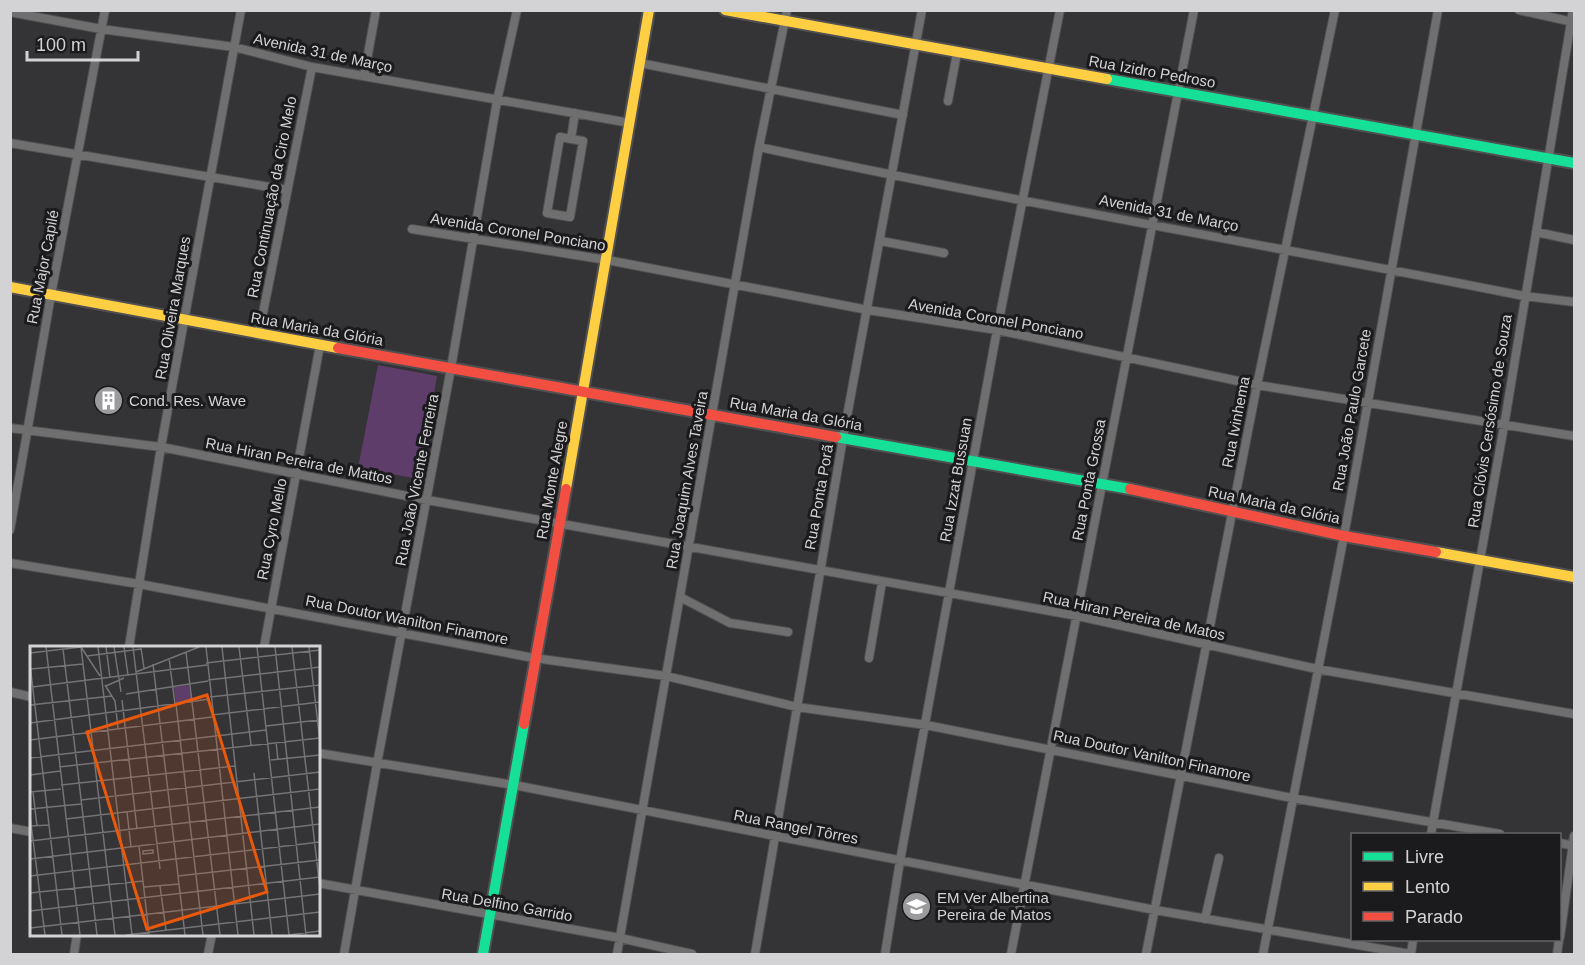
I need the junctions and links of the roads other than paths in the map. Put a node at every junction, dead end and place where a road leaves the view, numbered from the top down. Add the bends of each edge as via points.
1 (105, 10) edge
2 (241, 10) edge
3 (376, 10) edge
4 (517, 10) edge
5 (649, 10) edge
6 (725, 10) edge
7 (787, 10) edge
8 (922, 10) edge
9 (1060, 10) edge
10 (1194, 10) edge
11 (1335, 10) edge
12 (1438, 10) edge
13 (1519, 10) edge
14 (1573, 10) edge
15 (10, 12) edge
16 (785, 22) junction
17 (1573, 22) edge
18 (101, 29) junction
19 (915, 45) junction
20 (234, 47) junction
21 (957, 53) junction
22 (640, 63) junction
23 (312, 67) junction
24 (1048, 69) junction
25 (364, 76) junction
26 (771, 90) junction
27 (1178, 92) junction
28 (497, 101) junction
29 (948, 101) dead end
30 (575, 113) junction
31 (903, 115) junction
32 (1314, 116) junction
33 (630, 123) junction
34 (1417, 135) junction
35 (571, 139) junction
36 (10, 143) edge
37 (759, 147) junction
38 (79, 156) junction
39 (1548, 158) junction
40 (1575, 163) edge
41 (211, 176) junction
42 (892, 176) junction
43 (286, 190) junction
44 (1023, 198) junction
45 (1152, 224) junction
46 (412, 229) dead end
47 (1536, 232) junction
48 (472, 238) junction
49 (1575, 240) edge
50 (881, 241) junction
51 (1286, 250) junction
52 (944, 253) dead end
53 (608, 260) junction
54 (1390, 269) junction
55 (736, 283) junction
56 (10, 287) edge
57 (51, 295) junction
58 (1524, 296) junction
59 (1575, 302) edge
60 (868, 310) junction
61 (184, 320) junction
62 (997, 330) junction
63 (259, 333) junction
64 (320, 345) junction
65 (1126, 358) junction
66 (452, 368) junction
67 (1257, 385) junction
68 (582, 393) junction
69 (1366, 400) junction
70 (712, 416) junction
71 (1504, 426) junction
72 (10, 428) edge
73 (27, 431) junction
74 (1575, 436) edge
75 (843, 438) junction
76 (160, 447) junction
77 (974, 461) junction
78 (296, 475) junction
79 (1102, 483) junction
80 (427, 500) junction
81 (1233, 512) junction
82 (560, 523) junction
83 (10, 530) edge
84 (1344, 536) junction
85 (688, 547) junction
86 (1480, 562) junction
87 (10, 563) edge
88 (820, 571) junction
89 (1575, 577) edge
90 (882, 582) junction
91 (139, 584) junction
92 (949, 595) junction
93 (680, 597) junction
94 (271, 608) junction
95 (1078, 616) junction
96 (788, 632) dead end
97 (402, 633) junction
98 (1208, 644) junction
99 (129, 646) edge
100 (264, 646) edge
101 (534, 658) junction
102 (869, 658) dead end
103 (1317, 669) junction
104 (666, 676) junction
105 (10, 692) edge
106 (1456, 692) junction
107 (30, 697) edge
108 (797, 707) junction
109 (1575, 714) edge
110 (926, 725) junction
111 (1050, 748) junction
112 (320, 753) edge
113 (377, 764) junction
114 (1180, 776) junction
115 (514, 785) junction
116 (1292, 798) junction
117 (642, 810) junction
118 (1433, 824) junction
119 (10, 828) edge
120 (30, 832) edge
121 (1431, 833) edge
122 (1493, 833) edge
123 (1575, 836) edge
124 (774, 838) junction
125 (1574, 846) edge
126 (1219, 858) dead end
127 (900, 861) junction
128 (320, 883) edge
129 (1026, 884) junction
130 (356, 890) junction
131 (1155, 910) junction
132 (490, 916) junction
133 (1205, 919) junction
134 (1561, 926) edge
135 (1268, 929) junction
136 (77, 935) edge
137 (212, 935) edge
138 (620, 938) junction
139 (74, 954) edge
140 (208, 954) edge
141 (344, 954) edge
142 (483, 954) edge
143 (617, 954) edge
144 (692, 954) edge
145 (755, 954) edge
146 (885, 954) edge
147 (1011, 954) edge
148 (1146, 954) edge
149 (1263, 954) edge
150 (1410, 954) edge

1 - 18 street, Rua Major Capilé
2 - 20 street, Rua Oliveira Marques
3 - 25 street
4 - 28 street, Rua João Vicente Ferreira
5 - 22 street, Rua Monte Alegre
6 - 16 street, Rua Izidro Pedroso
7 - 16 street, Rua Joaquim Alves Taveira
8 - 19 street, Rua Ponta Porã
9 - 24 street, Rua Izzat Bussuan
10 - 27 street, Rua Ponta Grossa
11 - 32 street, Rua Ivinhema
12 - 34 street, Rua João Paulo Garcete
13 - 17 street
14 - 17 street, Rua Clóvis Cersósimo de Souza
15 - 18 street, Avenida 31 de Março
16 - 19 street, Rua Izidro Pedroso
16 - 26 street, Rua Joaquim Alves Taveira
17 - 39 street, Rua Clóvis Cersósimo de Souza
18 - 20 street, Avenida 31 de Março
18 - 38 street, Rua Major Capilé
19 - 21 street, Rua Izidro Pedroso
19 - 31 street, Rua Ponta Porã
20 - 23 street, Avenida 31 de Março
20 - 41 street, Rua Oliveira Marques
21 - 24 street, Rua Izidro Pedroso
21 - 29 street
22 - 26 street
22 - 33 street, Rua Monte Alegre
23 - 25 street, Avenida 31 de Março
23 - 43 street, Rua Continuação da Ciro Melo
24 - 27 street, Rua Izidro Pedroso
24 - 44 street, Rua Izzat Bussuan
25 - 28 street, Avenida 31 de Março
26 - 31 street
26 - 37 street, Rua Joaquim Alves Taveira
27 - 32 street, Rua Izidro Pedroso
27 - 45 street, Rua Ponta Grossa
28 - 30 street, Avenida 31 de Março
28 - 48 street, Rua João Vicente Ferreira
30 - 33 street, Avenida 31 de Março
30 - 35 street
31 - 42 street, Rua Ponta Porã
32 - 34 street, Rua Izidro Pedroso
32 - 51 street, Rua Ivinhema
33 - 53 street, Rua Monte Alegre
34 - 39 street, Rua Izidro Pedroso
34 - 54 street, Rua João Paulo Garcete
35 - 35 street via 560,137 547,213 570,217 583,141
36 - 38 street
37 - 42 street, Avenida 31 de Março
37 - 55 street, Rua Joaquim Alves Taveira
38 - 41 street
38 - 57 street, Rua Major Capilé
39 - 40 street, Rua Izidro Pedroso
39 - 47 street, Rua Clóvis Cersósimo de Souza
41 - 43 street
41 - 61 street, Rua Oliveira Marques
42 - 44 street, Avenida 31 de Março
42 - 50 street, Rua Ponta Porã
43 - 63 street, Rua Continuação da Ciro Melo
44 - 45 street, Avenida 31 de Março
44 - 62 street, Rua Izzat Bussuan
45 - 51 street, Avenida 31 de Março
45 - 65 street, Rua Ponta Grossa
46 - 48 street, Avenida Coronel Ponciano
47 - 49 street
47 - 58 street, Rua Clóvis Cersósimo de Souza
48 - 53 street, Avenida Coronel Ponciano
48 - 66 street, Rua João Vicente Ferreira
50 - 52 street
50 - 60 street, Rua Ponta Porã
51 - 54 street, Avenida 31 de Março
51 - 67 street, Rua Ivinhema
53 - 55 street, Avenida Coronel Ponciano
53 - 68 street, Rua Monte Alegre
54 - 58 street, Avenida 31 de Março
54 - 69 street, Rua João Paulo Garcete
55 - 60 street, Avenida Coronel Ponciano
55 - 70 street, Rua Joaquim Alves Taveira
56 - 57 street, Rua Maria da Glória
57 - 61 street, Rua Maria da Glória
57 - 73 street, Rua Major Capilé
58 - 59 street, Avenida 31 de Março
58 - 71 street, Rua Clóvis Cersósimo de Souza
60 - 62 street, Avenida Coronel Ponciano
60 - 75 street, Rua Ponta Porã
61 - 63 street, Rua Maria da Glória
61 - 76 street, Rua Oliveira Marques
62 - 65 street, Avenida Coronel Ponciano
62 - 77 street, Rua Izzat Bussuan
63 - 64 street, Rua Maria da Glória
64 - 66 street, Rua Maria da Glória
64 - 78 street, Rua Cyro Mello
65 - 67 street, Avenida Coronel Ponciano
65 - 79 street, Rua Ponta Grossa
66 - 68 street, Rua Maria da Glória
66 - 80 street, Rua João Vicente Ferreira
67 - 69 street, Avenida Coronel Ponciano
67 - 81 street, Rua Ivinhema
68 - 70 street, Rua Maria da Glória
68 - 82 street, Rua Monte Alegre
69 - 71 street, Avenida Coronel Ponciano
69 - 84 street, Rua João Paulo Garcete
70 - 75 street, Rua Maria da Glória
70 - 85 street, Rua Joaquim Alves Taveira
71 - 74 street, Avenida Coronel Ponciano
71 - 86 street, Rua Clóvis Cersósimo de Souza
72 - 73 street, Rua Hiran Pereira de Mattos
73 - 76 street, Rua Hiran Pereira de Mattos
73 - 83 street, Rua Major Capilé
75 - 77 street, Rua Maria da Glória
75 - 88 street, Rua Ponta Porã
76 - 78 street, Rua Hiran Pereira de Mattos
76 - 91 street, Rua Oliveira Marques
77 - 79 street, Rua Maria da Glória
77 - 92 street, Rua Izzat Bussuan
78 - 80 street, Rua Hiran Pereira de Mattos
78 - 94 street, Rua Cyro Mello
79 - 81 street, Rua Maria da Glória
79 - 95 street, Rua Ponta Grossa
80 - 82 street, Rua Hiran Pereira de Mattos
80 - 97 street, Rua João Vicente Ferreira
81 - 84 street, Rua Maria da Glória
81 - 98 street, Rua Ivinhema
82 - 85 street, Rua Hiran Pereira de Mattos
82 - 101 street, Rua Monte Alegre
84 - 86 street, Rua Maria da Glória
84 - 103 street, Rua João Paulo Garcete
85 - 88 street, Rua Hiran Pereira de Matos
85 - 93 street, Rua Joaquim Alves Taveira
86 - 89 street, Rua Maria da Glória
86 - 106 street, Rua Clóvis Cersósimo de Souza
87 - 91 street, Rua Doutor Wanilton Finamore
88 - 90 street, Rua Hiran Pereira de Matos
88 - 108 street, Rua Ponta Porã
90 - 92 street, Rua Hiran Pereira de Matos
90 - 102 street
91 - 94 street, Rua Doutor Wanilton Finamore
91 - 99 street, Rua Oliveira Marques
92 - 95 street, Rua Hiran Pereira de Matos
92 - 110 street, Rua Izzat Bussuan
93 - 96 street via 730,623
93 - 104 street, Rua Joaquim Alves Taveira
94 - 97 street, Rua Doutor Wanilton Finamore
94 - 100 street, Rua Cyro Mello
95 - 98 street, Rua Hiran Pereira de Matos
95 - 111 street, Rua Ponta Grossa
97 - 101 street, Rua Doutor Wanilton Finamore
97 - 113 street, Rua João Vicente Ferreira
98 - 103 street, Rua Hiran Pereira de Matos
98 - 114 street, Rua Ivinhema
101 - 104 street, Rua Doutor Wanilton Finamore
101 - 115 street, Rua Monte Alegre
103 - 106 street, Rua Hiran Pereira de Matos
103 - 116 street, Rua João Paulo Garcete
104 - 108 street, Rua Doutor Wanilton Finamore
104 - 117 street, Rua Joaquim Alves Taveira
105 - 107 street
106 - 109 street, Rua Hiran Pereira de Matos
106 - 118 street, Rua Clóvis Cersósimo de Souza
108 - 110 street, Rua Doutor Vanilton Finamore
108 - 124 street, Rua Ponta Porã
110 - 111 street, Rua Doutor Vanilton Finamore
110 - 127 street, Rua Izzat Bussuan
111 - 114 street, Rua Doutor Vanilton Finamore
111 - 129 street, Rua Ponta Grossa
112 - 113 street, Rua Rangel Tôrres
113 - 115 street, Rua Rangel Tôrres
113 - 130 street, Rua João Vicente Ferreira
114 - 116 street, Rua Doutor Vanilton Finamore
114 - 131 street, Rua Ivinhema
115 - 117 street, Rua Rangel Tôrres
115 - 132 street, Rua Monte Alegre
116 - 118 street, Rua Doutor Vanilton Finamore
116 - 135 street, Rua João Paulo Garcete
117 - 124 street, Rua Rangel Tôrres
117 - 138 street, Rua Joaquim Alves Taveira
118 - 121 street, Rua Clóvis Cersósimo de Souza
118 - 122 street, Rua Doutor Vanilton Finamore
119 - 120 street
123 - 125 street
124 - 127 street, Rua Rangel Tôrres
124 - 145 street, Rua Ponta Porã
125 - 134 street
126 - 133 street
127 - 129 street, Rua Rangel Tôrres
127 - 146 street, Rua Izzat Bussuan
128 - 130 street, Rua Delfino Garrido
129 - 131 street, Rua Rangel Tôrres
129 - 147 street, Rua Ponta Grossa
130 - 132 street, Rua Delfino Garrido
130 - 141 street, Rua João Vicente Ferreira
131 - 133 street, Rua Rangel Tôrres
131 - 148 street, Rua Ivinhema
132 - 138 street, Rua Delfino Garrido
132 - 142 street, Rua Monte Alegre
133 - 135 street, Rua Rangel Tôrres
135 - 149 street, Rua João Paulo Garcete
135 - 150 street, Rua Rangel Tôrres
136 - 139 street
137 - 140 street
138 - 143 street, Rua Joaquim Alves Taveira
138 - 144 street, Rua Delfino Garrido

